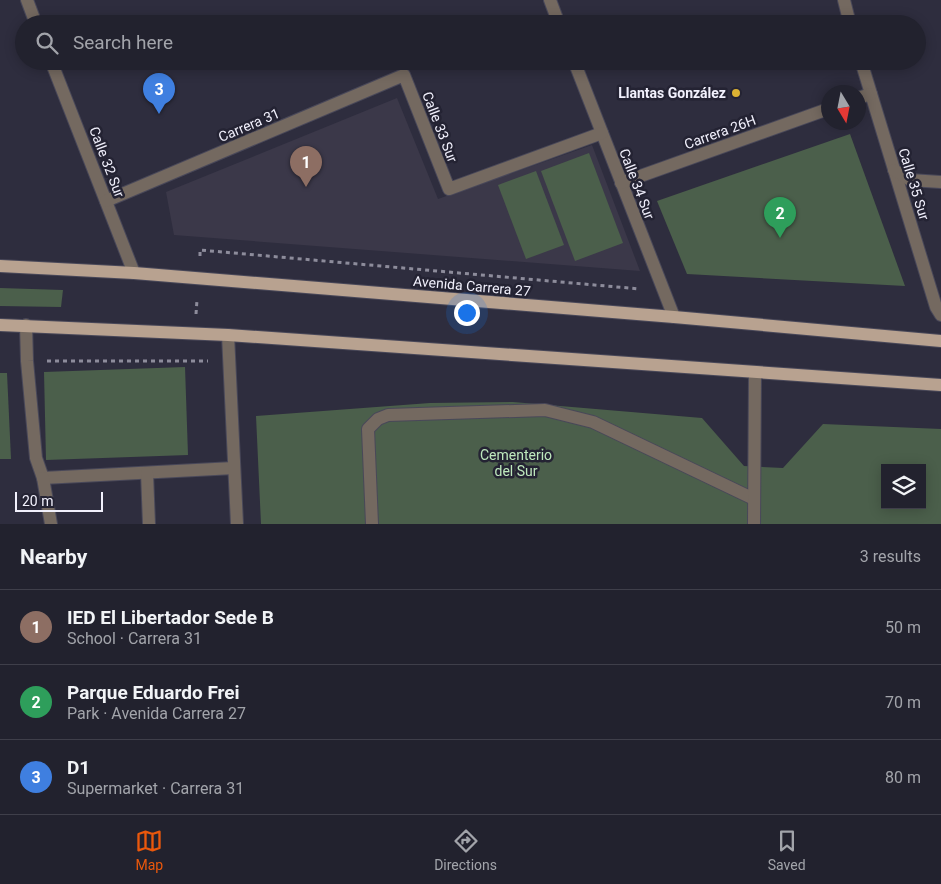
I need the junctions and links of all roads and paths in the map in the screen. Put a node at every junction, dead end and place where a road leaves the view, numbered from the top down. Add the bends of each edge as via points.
1 (27, 0) edge
2 (550, 0) edge
3 (844, 0) edge
4 (33, 15) edge
5 (556, 15) edge
6 (848, 15) edge
7 (55, 70) edge
8 (578, 70) edge
9 (862, 70) edge
10 (404, 75) joint
11 (863, 85) edge
12 (866, 101) edge
13 (821, 112) edge
14 (602, 133) junction
15 (894, 170) junction
16 (941, 182) edge
17 (621, 183) junction
18 (106, 202) junction
19 (0, 266) edge
20 (134, 273) junction
21 (199, 279) junction
22 (663, 291) junction
23 (941, 315) edge
24 (674, 317) junction
25 (0, 325) edge
26 (26, 325) junction
27 (195, 333) junction
28 (228, 335) junction
29 (941, 341) edge
30 (27, 361) junction
31 (229, 361) junction
32 (755, 372) junction
33 (941, 385) edge
34 (234, 468) junction
35 (147, 472) junction
36 (43, 478) junction
37 (754, 499) junction
38 (51, 524) edge
39 (149, 524) edge
40 (237, 524) edge
41 (372, 524) edge
42 (754, 524) edge

1 - 4 street
2 - 5 street
3 - 6 street
7 - 18 street, Calle 32 Sur
8 - 14 street, Calle 34 Sur
9 - 11 street, Calle 35 Sur
10 - 14 street, Calle 33 Sur via 449,190
10 - 18 street, Carrera 31
12 - 15 street, Calle 35 Sur
13 - 17 street, Carrera 26H
14 - 17 street, Calle 34 Sur
15 - 16 street via 910,180
15 - 23 street, Calle 35 Sur
17 - 22 street, Calle 34 Sur
18 - 20 street, Calle 32 Sur
19 - 20 main road, Avenida Carrera 27
20 - 21 main road, Avenida Carrera 27
21 - 22 path via 200,250
21 - 24 main road, Avenida Carrera 27
21 - 27 path
22 - 24 street, Calle 34 Sur
24 - 29 main road, Avenida Carrera 27
25 - 26 main road
26 - 27 main road
26 - 30 street
27 - 28 main road
28 - 31 street
28 - 32 main road
30 - 31 path
30 - 36 street via 36,458
31 - 34 street
32 - 33 main road
32 - 37 street
34 - 35 street
34 - 40 street
35 - 36 street
35 - 39 street
36 - 38 street
37 - 41 street via 593,422 545,410 388,415 368,429
37 - 42 street

